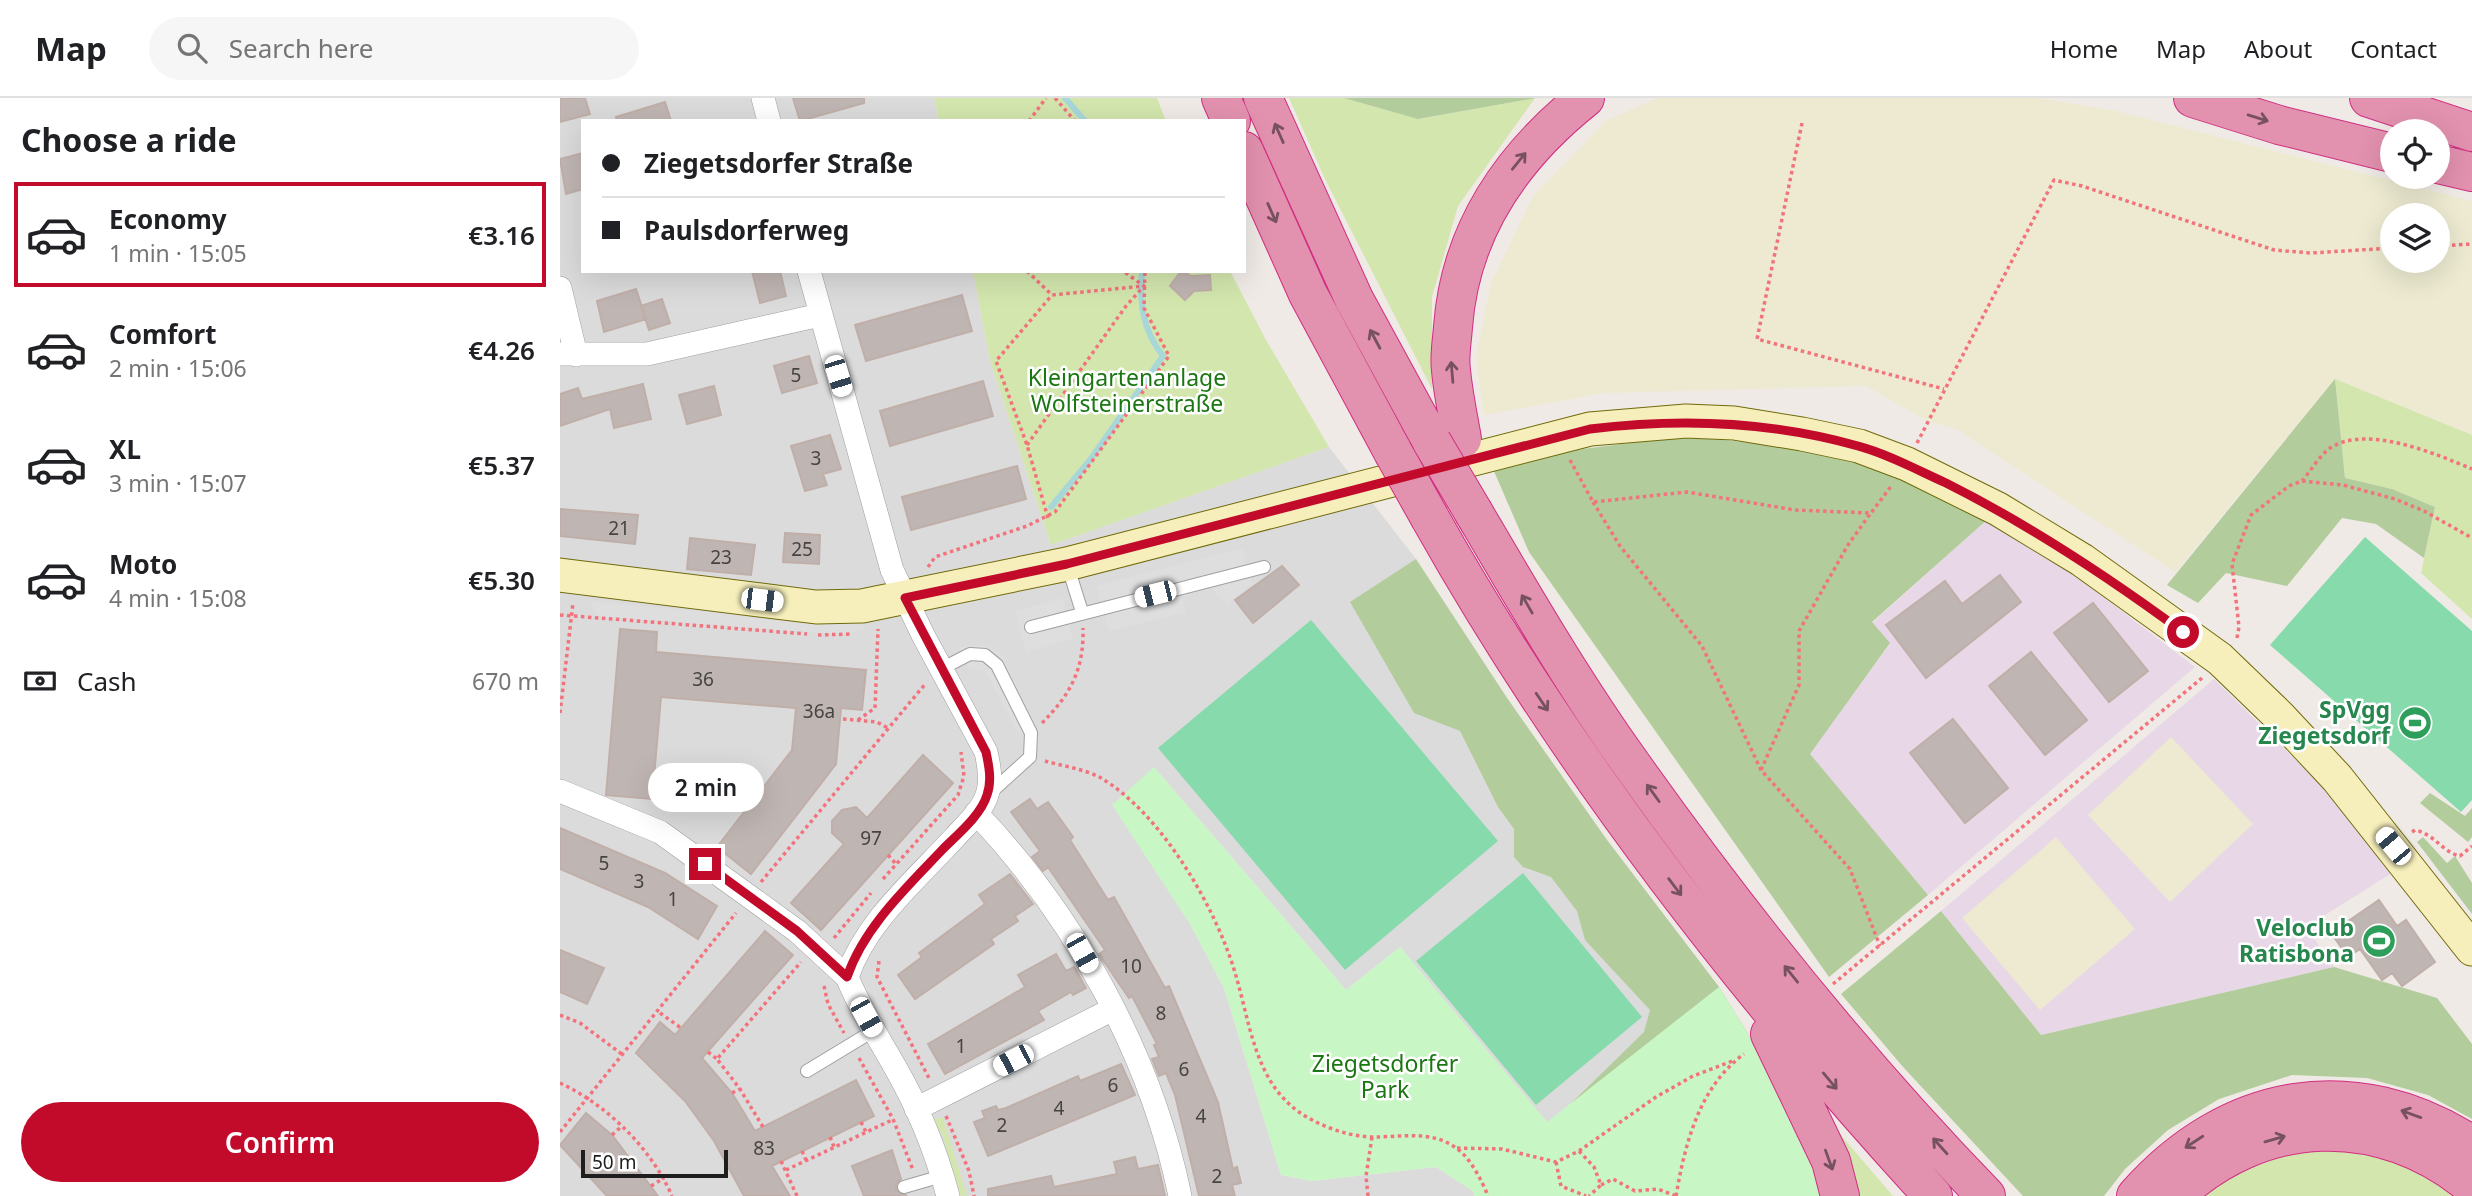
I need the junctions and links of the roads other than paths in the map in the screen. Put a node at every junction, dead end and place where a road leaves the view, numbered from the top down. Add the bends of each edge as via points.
1 (764, 98) edge
2 (1221, 98) edge
3 (1264, 98) edge
4 (1585, 98) edge
5 (2193, 98) edge
6 (2369, 98) edge
7 (769, 119) edge
8 (1230, 119) edge
9 (2472, 132) edge
10 (2380, 150) edge
11 (1246, 155) edge
12 (2450, 167) edge
13 (2472, 172) edge
14 (810, 273) edge
15 (560, 288) edge
16 (820, 315) junction
17 (568, 355) edge
18 (1447, 440) junction
19 (1067, 564) junction
20 (1264, 567) dead end
21 (568, 576) edge
22 (905, 598) junction
23 (1083, 612) junction
24 (1031, 627) dead end
25 (941, 669) junction
26 (560, 791) edge
27 (982, 804) junction
28 (2472, 949) edge
29 (1739, 973) junction
30 (847, 977) junction
31 (1112, 1010) junction
32 (873, 1031) junction
33 (807, 1071) dead end
34 (916, 1109) junction
35 (2472, 1145) edge
36 (945, 1186) edge
37 (2472, 1186) edge
38 (904, 1187) dead end
39 (1180, 1196) edge
40 (1840, 1196) edge
41 (1933, 1196) edge
42 (1986, 1196) edge
43 (2136, 1196) edge
44 (2175, 1196) edge

1 - 7 street
2 - 8 highway
18 -> 3 highway via 1354,299
18 -> 4 highway via 1455,299 1467,250 1489,203 1517,162
5 -> 10 highway
6 - 9 highway
11 -> 29 highway, bridge via 1308,294 1430,518 1520,669
12 - 13 highway
14 - 16 street
15 - 17 street
16 - 17 street via 647,354
16 - 22 street via 892,570
42 -> 18 highway via 1835,1028 1726,893 1621,749 1474,513
19 - 22 street
19 - 23 lane
19 - 28 street via 1558,436 1640,423 1734,424 1859,446 1998,509 2082,560 2220,659 2337,778
20 - 23 lane
21 - 22 street via 816,607 862,606
22 - 25 street
23 - 24 lane
25 - 27 street via 986,752 990,772
25 - 27 lane via 970,654 985,655 997,665 1031,733 1030,757
26 - 30 street via 660,832 814,946
27 - 30 street via 856,950
27 - 31 street via 1082,953
29 -> 40 highway via 1803,1098 1831,1161
29 -> 41 highway
30 - 32 street
31 - 34 street
31 - 39 street via 1171,1152
32 - 33 lane
32 - 34 street
34 - 36 street
35 -> 43 highway via 2396,1108 2350,1100 2303,1102 2260,1110 2196,1140 2171,1158
36 - 38 lane
44 -> 37 highway via 2198,1174 2238,1151 2280,1136 2330,1130 2407,1145 2446,1164

